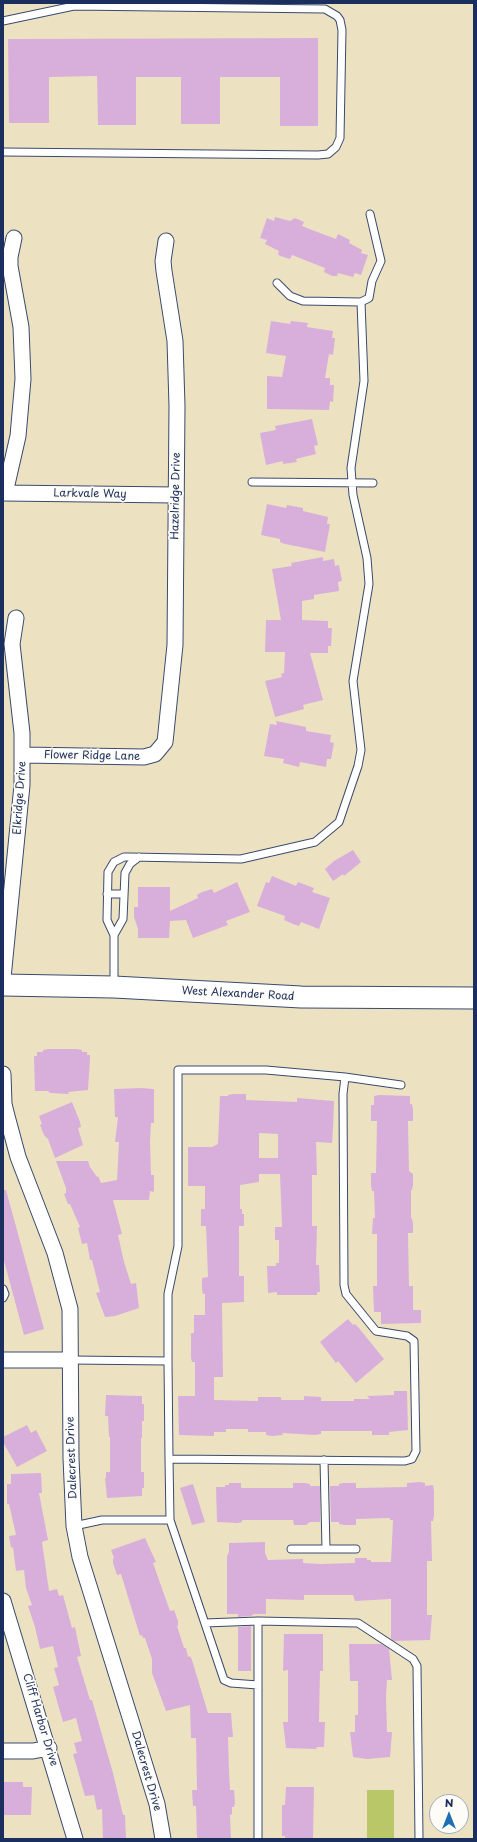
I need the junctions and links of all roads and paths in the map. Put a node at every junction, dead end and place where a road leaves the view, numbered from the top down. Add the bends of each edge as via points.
1 (3, 21) edge
2 (3, 152) edge
3 (370, 214) dead end
4 (14, 238) dead end
5 (166, 241) dead end
6 (278, 283) dead end
7 (361, 302) junction
8 (252, 482) dead end
9 (373, 483) dead end
10 (351, 484) junction
11 (4, 493) edge
12 (176, 495) junction
13 (16, 618) dead end
14 (160, 751) joint
15 (23, 755) junction
16 (139, 857) junction
17 (108, 894) junction
18 (123, 894) junction
19 (114, 936) junction
20 (3, 978) edge
21 (3, 985) edge
22 (114, 987) junction
23 (474, 998) edge
24 (3, 1074) edge
25 (345, 1077) junction
26 (400, 1085) dead end
27 (5, 1116) edge
28 (3, 1289) edge
29 (3, 1298) edge
30 (3, 1360) edge
31 (70, 1360) junction
32 (168, 1361) junction
33 (169, 1459) junction
34 (324, 1460) junction
35 (170, 1520) junction
36 (74, 1526) junction
37 (291, 1549) dead end
38 (326, 1549) junction
39 (356, 1549) dead end
40 (3, 1601) edge
41 (258, 1621) junction
42 (204, 1623) junction
43 (258, 1685) junction
44 (49, 1748) junction
45 (3, 1752) edge
46 (75, 1839) edge
47 (164, 1839) edge
48 (258, 1839) edge
49 (419, 1839) edge

1 - 2 lane via 80,6 325,9 337,16 342,30 340,138 336,147 328,154
3 - 7 lane via 381,261 372,281 369,298
4 - 11 street via 10,266 21,327 23,379 18,436
5 - 12 street, Hazelridge Drive via 163,261 177,373
6 - 7 lane via 290,296 303,301
7 - 10 lane via 364,381
8 - 10 lane
9 - 10 lane
10 - 16 lane via 367,558 369,584 353,681 361,743 360,758 339,822 315,842 247,859
11 - 12 street, Larkvale Way
12 - 14 street, Hazelridge Drive via 174,645 167,737
13 - 15 street, Elkridge Drive via 12,644 20,704
14 - 15 street, Flower Ridge Lane via 144,757
15 - 20 street, Elkridge Drive via 20,811
16 - 17 lane via 124,857 114,862 108,872
16 - 18 lane via 130,864 125,873
17 - 18 lane
17 - 19 lane via 107,920
18 - 19 lane via 123,919
19 - 22 lane
21 - 22 main road, West Alexander Road
22 - 23 main road, West Alexander Road via 301,997
24 - 27 street, Dalecrest Drive
25 - 26 lane
25 - 32 lane via 266,1070 178,1070 178,1246 168,1294
25 - 34 lane via 344,1285 346,1294 376,1331 407,1336 414,1341 416,1451 412,1459 405,1461
27 - 31 street, Dalecrest Drive via 55,1253 70,1309
28 - 29 lane
30 - 31 street
31 - 32 lane
31 - 36 street, Dalecrest Drive
32 - 33 lane
33 - 34 lane
33 - 35 lane
34 - 38 lane
35 - 36 lane via 102,1520
35 - 42 lane
36 - 47 street, Dalecrest Drive via 80,1557 157,1804
37 - 38 lane
38 - 39 lane
40 - 44 street, Cliff Harbor Drive
41 - 42 lane
41 - 43 lane
41 - 49 lane via 358,1623 413,1659 417,1666
42 - 43 lane via 224,1680
43 - 48 lane
44 - 45 street
44 - 46 street, Cliff Harbor Drive

